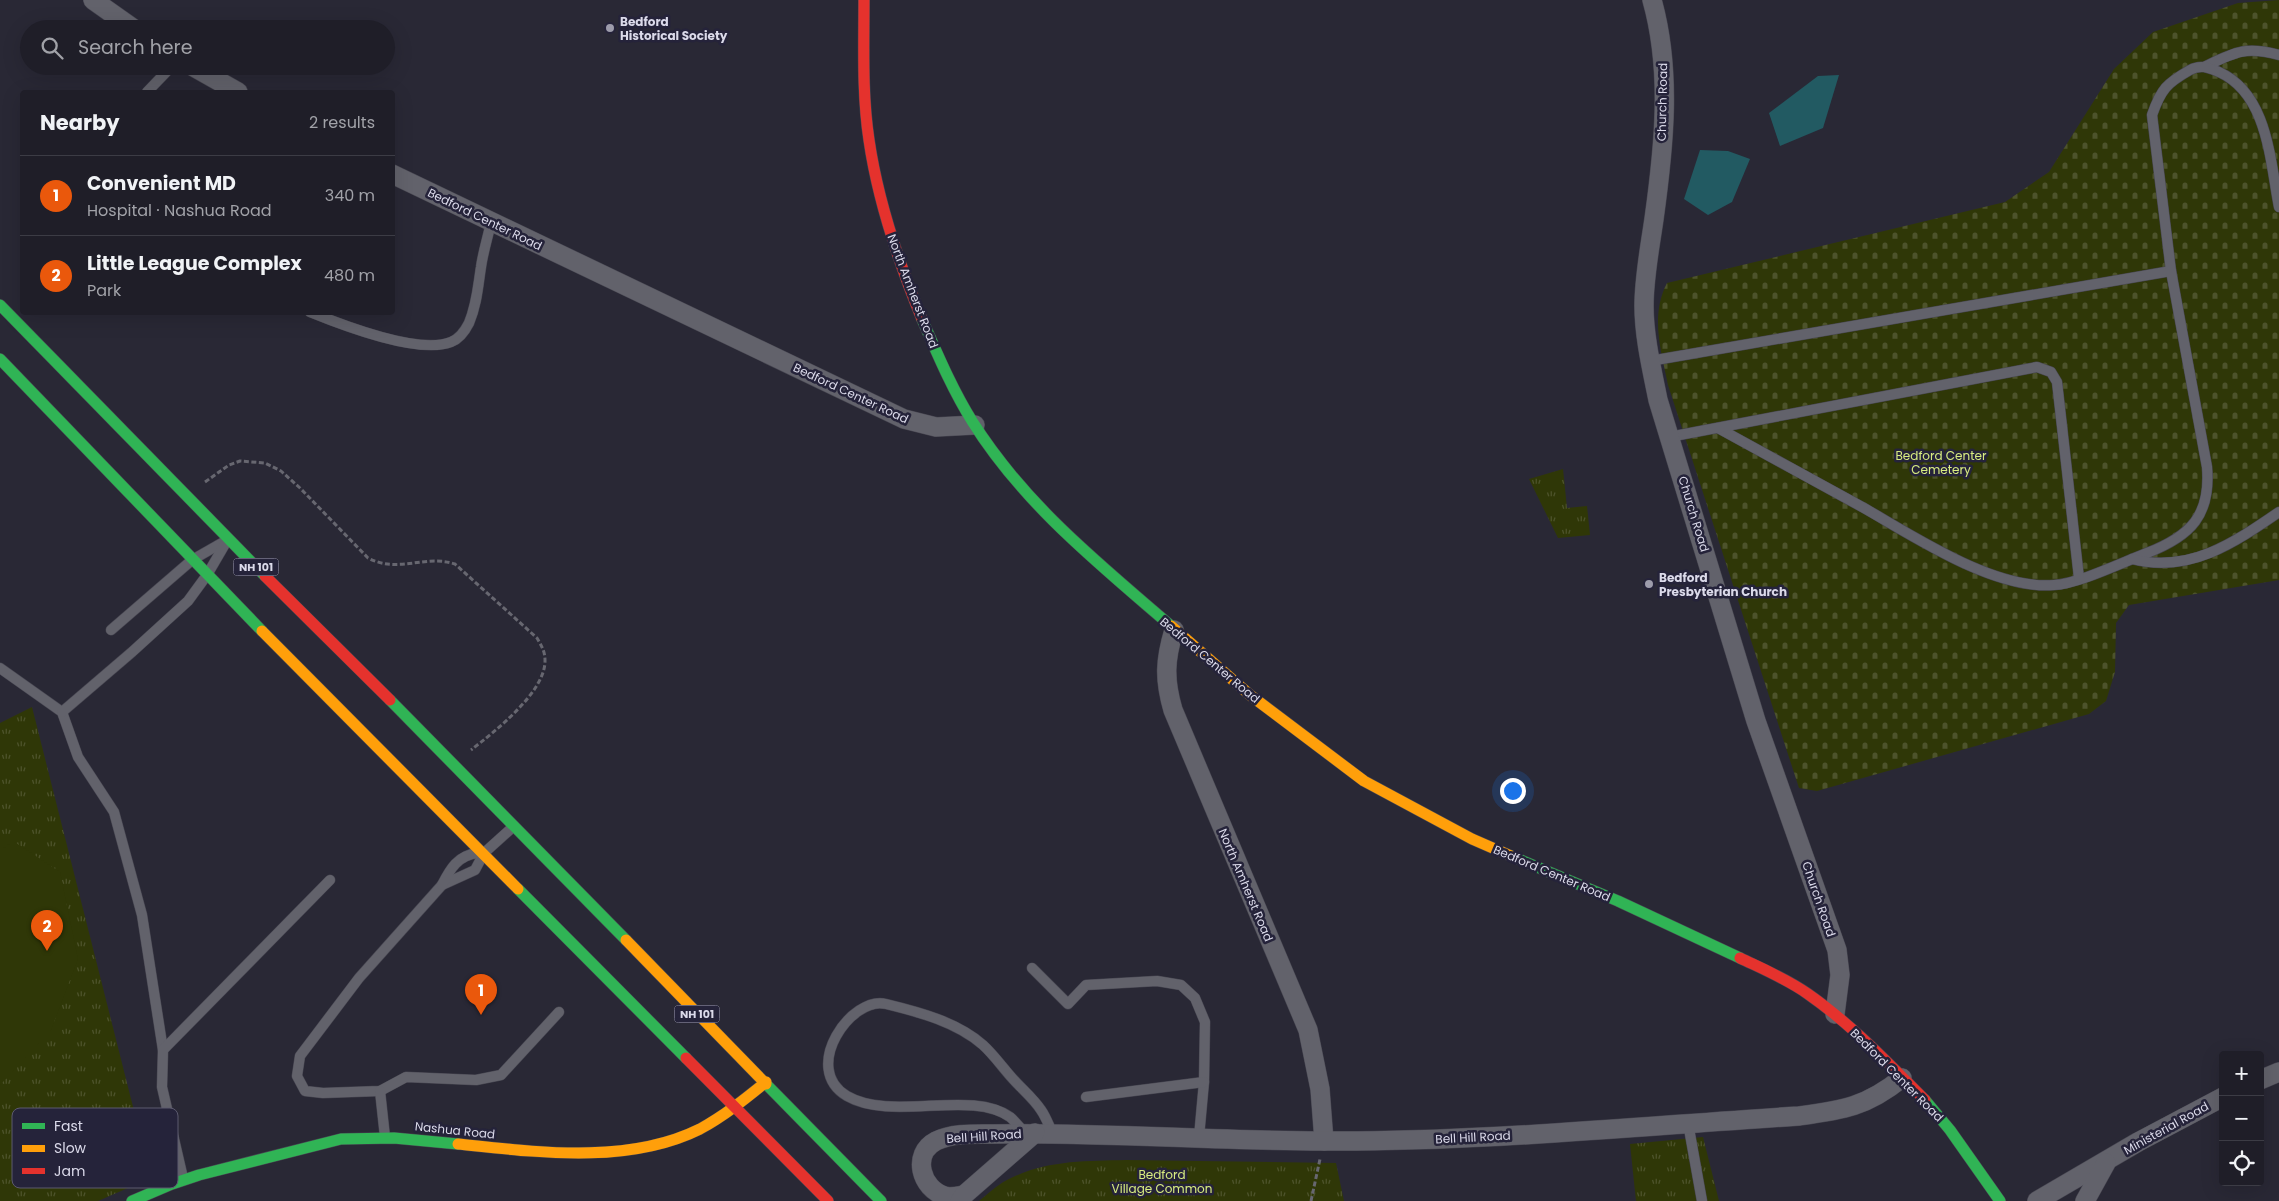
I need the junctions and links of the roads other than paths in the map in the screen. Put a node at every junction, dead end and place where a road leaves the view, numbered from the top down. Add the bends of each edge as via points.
1 (93, 0) edge
2 (864, 0) edge
3 (1652, 0) edge
4 (121, 20) edge
5 (2279, 55) edge
6 (2206, 66) junction
7 (163, 75) edge
8 (208, 75) edge
9 (149, 90) edge
10 (234, 90) edge
11 (395, 175) edge
12 (2279, 207) edge
13 (491, 222) junction
14 (2171, 271) junction
15 (0, 305) edge
16 (318, 315) edge
17 (0, 358) edge
18 (1650, 361) junction
19 (975, 426) junction
20 (1718, 428) junction
21 (1669, 437) junction
22 (2279, 512) edge
23 (228, 539) junction
24 (2132, 558) junction
25 (192, 560) junction
26 (207, 575) junction
27 (2079, 578) junction
28 (111, 630) dead end
29 (1174, 630) junction
30 (0, 668) edge
31 (62, 712) junction
32 (514, 826) junction
33 (484, 853) junction
34 (330, 880) dead end
35 (442, 886) junction
36 (1032, 968) dead end
37 (558, 1012) dead end
38 (1835, 1014) junction
39 (163, 1050) junction
40 (2279, 1072) edge
41 (1902, 1078) junction
42 (2264, 1078) edge
43 (766, 1082) junction
44 (1204, 1082) junction
45 (380, 1091) junction
46 (1086, 1097) dead end
47 (2219, 1099) edge
48 (733, 1107) junction
49 (167, 1108) edge
50 (1688, 1123) junction
51 (1038, 1133) junction
52 (1199, 1137) junction
53 (386, 1138) junction
54 (1324, 1141) junction
55 (178, 1157) edge
56 (2109, 1159) junction
57 (183, 1179) junction
58 (178, 1181) edge
59 (162, 1188) edge
60 (962, 1198) edge
61 (132, 1201) edge
62 (828, 1201) edge
63 (881, 1201) edge
64 (1702, 1201) edge
65 (2000, 1201) edge
66 (2037, 1201) edge
67 (2085, 1201) edge

1 - 4 street
2 - 19 main road, North Amherst Road via 867,124 889,232 929,337
3 - 18 street, Church Road via 1658,19 1664,67 1664,115 1644,306
5 - 6 lane via 2261,50 2236,51
6 - 12 lane via 2230,78 2251,102 2265,132
6 - 14 lane via 2193,68 2169,82 2159,94 2152,115
7 - 9 lane
8 - 10 street
11 - 13 street, Bedford Center Road
13 - 16 lane via 476,304 468,324 459,337 449,343 423,344 377,337
13 - 19 street, Bedford Center Road via 904,419 936,427
14 - 18 lane
14 - 24 lane via 2209,487 2205,505 2185,534 2168,545
15 - 23 main road, NH 101
17 - 25 main road, NH 101
18 - 21 street, Church Road
19 - 29 main road, Bedford Center Road via 1061,531
20 - 21 lane
20 - 27 lane via 1962,563 2036,586 2056,585
20 - 27 lane via 2037,368 2051,372 2057,382
21 - 38 street, Church Road via 1756,721 1837,950 1840,975
22 - 24 lane via 2240,540 2212,553 2167,563 2151,564
23 - 25 lane
23 - 26 lane
23 - 32 main road, NH 101
24 - 27 lane
25 - 26 main road, NH 101
25 - 28 lane
26 - 31 lane via 188,601
26 - 33 main road, NH 101
29 - 38 main road, Bedford Center Road via 1257,700 1364,781 1472,839 1618,901 1780,977
29 - 54 street, North Amherst Road via 1166,657 1173,710 1308,1030 1320,1089
30 - 31 lane
31 - 39 lane via 78,757 114,812 142,915
32 - 33 lane
32 - 43 main road, NH 101
33 - 35 lane via 475,870
33 - 35 lane via 465,856 457,862
33 - 48 main road, NH 101
34 - 39 lane
35 - 45 lane via 359,978 300,1056 297,1076 305,1091
36 - 44 lane via 1068,1004 1086,984 1157,981 1181,985 1195,998 1205,1022
37 - 45 lane via 500,1075 476,1080 406,1078
38 - 41 main road, Bedford Center Road
39 - 49 lane via 162,1087
40 - 42 street
41 - 50 street, Bell Hill Road via 1870,1100 1842,1110
41 - 65 main road, Bedford Center Road via 1950,1130
43 - 48 main road, Nashua Road
43 - 63 main road, NH 101
44 - 46 lane
44 - 52 lane
45 - 53 lane
47 - 56 street, Ministerial Road
48 - 53 main road, Nashua Road via 676,1138 603,1151 502,1149
48 - 62 main road, NH 101
50 - 54 street, Bell Hill Road via 1444,1139
50 - 64 lane
51 - 51 lane via 1041,1110 982,1045 939,1020 881,1002 851,1017 833,1038 828,1072 835,1086 846,1096 866,1103 901,1107 989,1108
51 - 52 street, Bell Hill Road
51 - 60 street, Bell Hill Road
51 - 60 street, Bell Hill Road via 948,1136 933,1142 922,1157 921,1170 925,1182 948,1198
52 - 54 street, Bell Hill Road
53 - 57 main road, Nashua Road via 351,1137
55 - 57 lane
56 - 66 street, Ministerial Road
56 - 67 street, Ministerial Road
57 - 58 main road, Nashua Road
59 - 61 main road, Nashua Road

